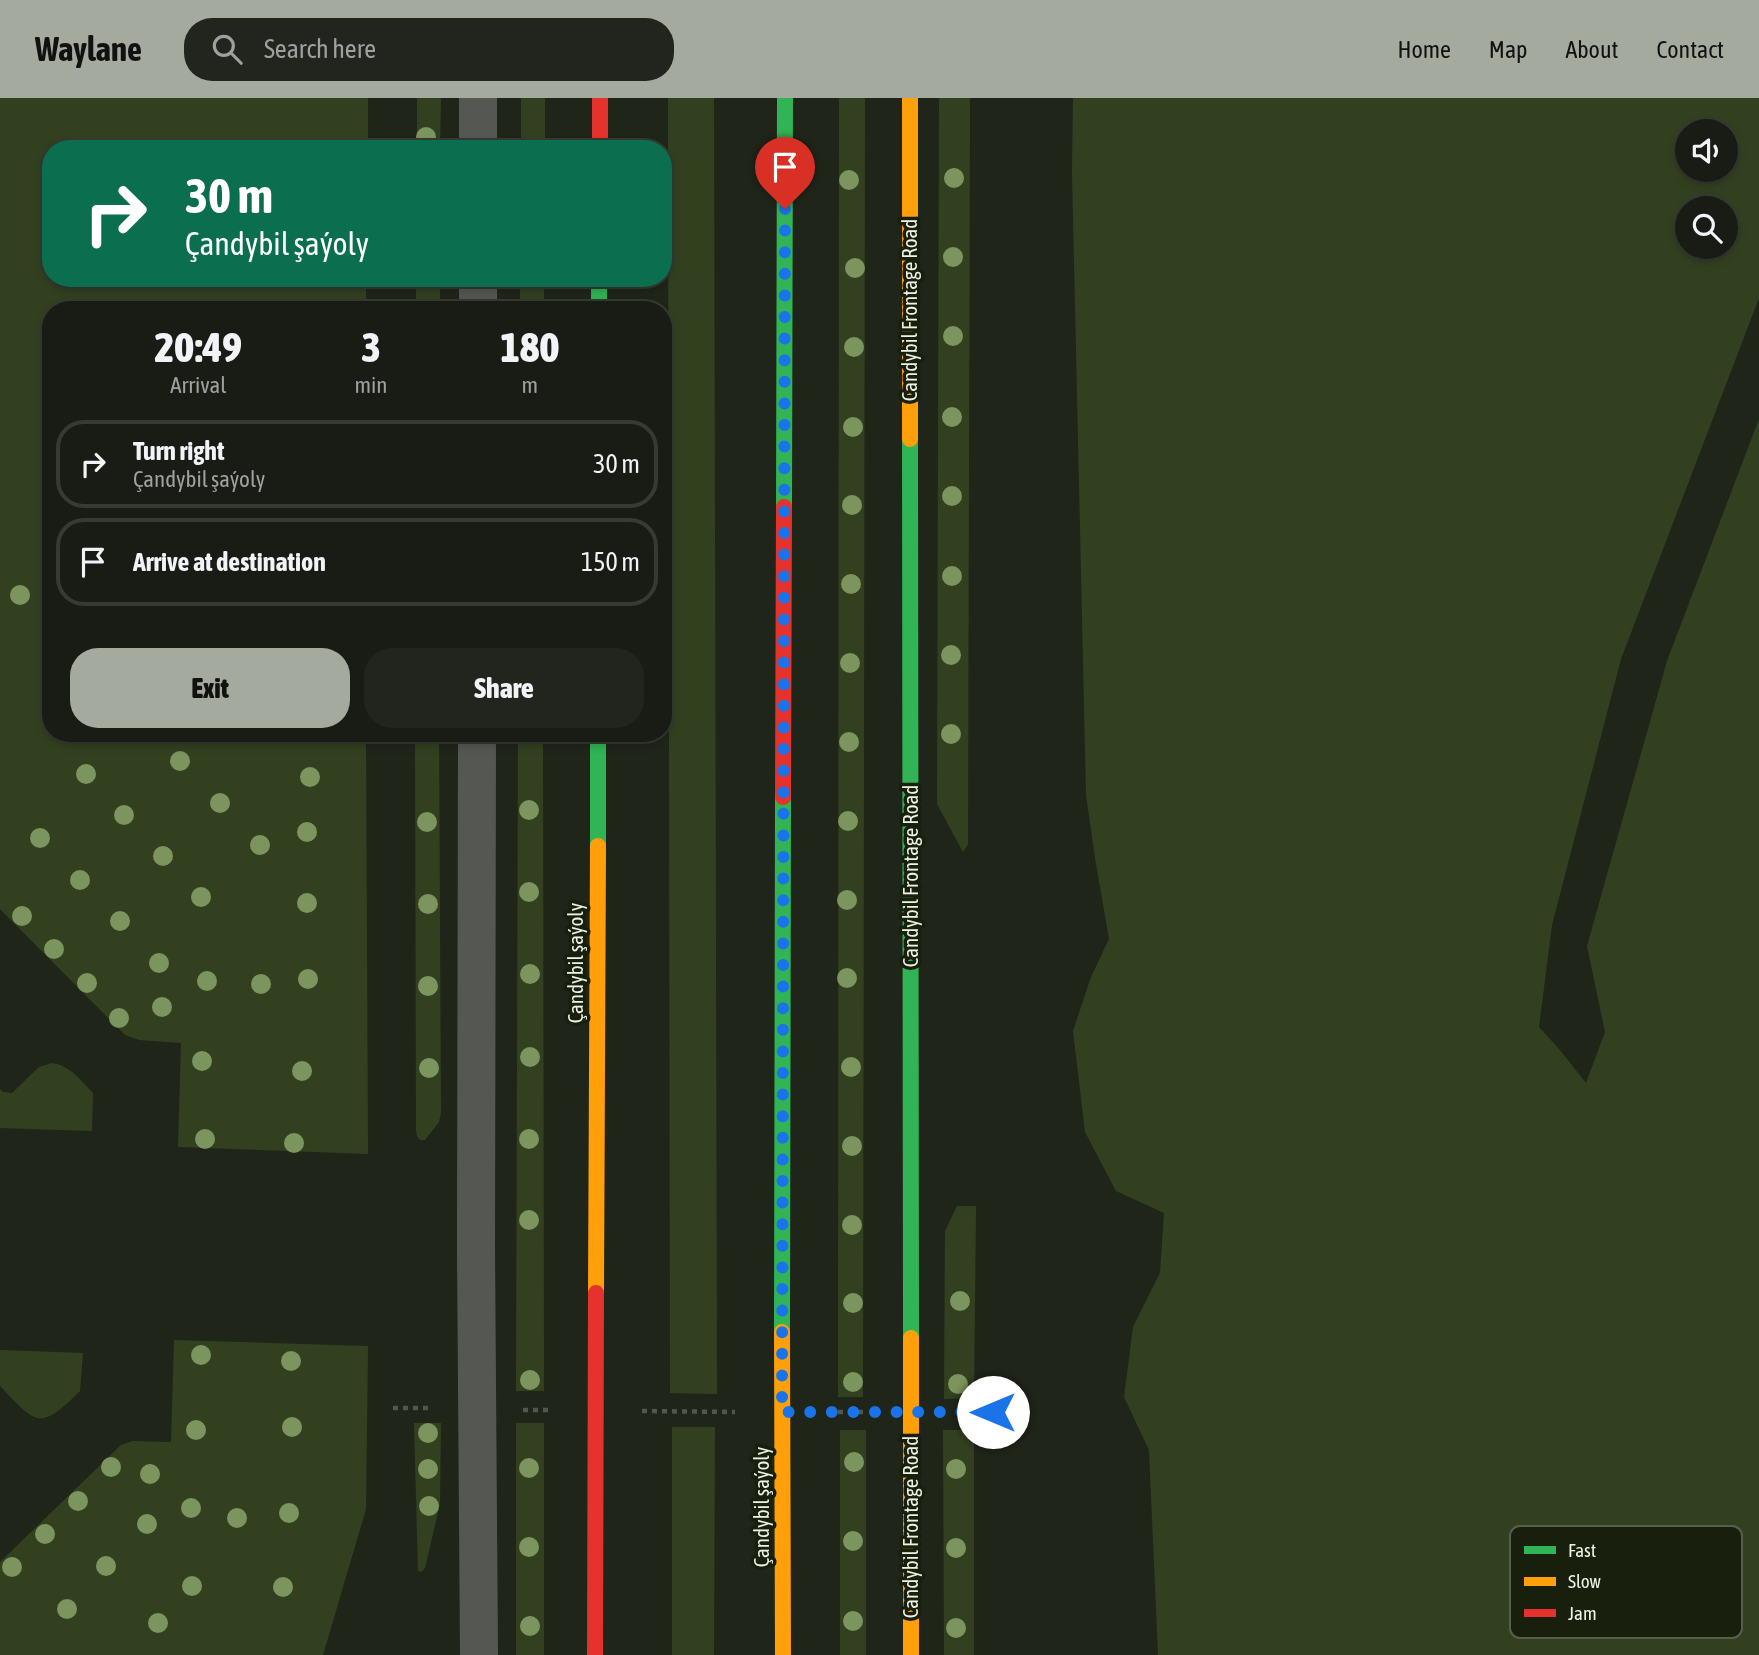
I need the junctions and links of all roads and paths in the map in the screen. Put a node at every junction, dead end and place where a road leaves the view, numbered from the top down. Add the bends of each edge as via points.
1 (478, 98) edge
2 (600, 98) edge
3 (785, 98) edge
4 (910, 98) edge
5 (478, 140) edge
6 (600, 140) edge
7 (477, 742) edge
8 (598, 742) edge
9 (393, 1408) dead end
10 (477, 1409) junction
11 (596, 1411) junction
12 (782, 1412) junction
13 (911, 1412) junction
14 (993, 1412) dead end
15 (480, 1655) edge
16 (595, 1655) edge
17 (783, 1655) edge
18 (911, 1655) edge

1 - 5 street
2 - 6 main road
3 - 12 main road, Çandybil şaýoly
4 - 13 main road, Candybil Frontage Road
7 - 10 street
8 - 11 main road, Çandybil şaýoly
9 - 10 path
10 - 11 path
10 - 15 street
11 - 12 path
11 - 16 main road, Çandybil şaýoly
12 - 13 path
12 - 17 main road, Çandybil şaýoly
13 - 14 path
13 - 18 main road, Candybil Frontage Road

